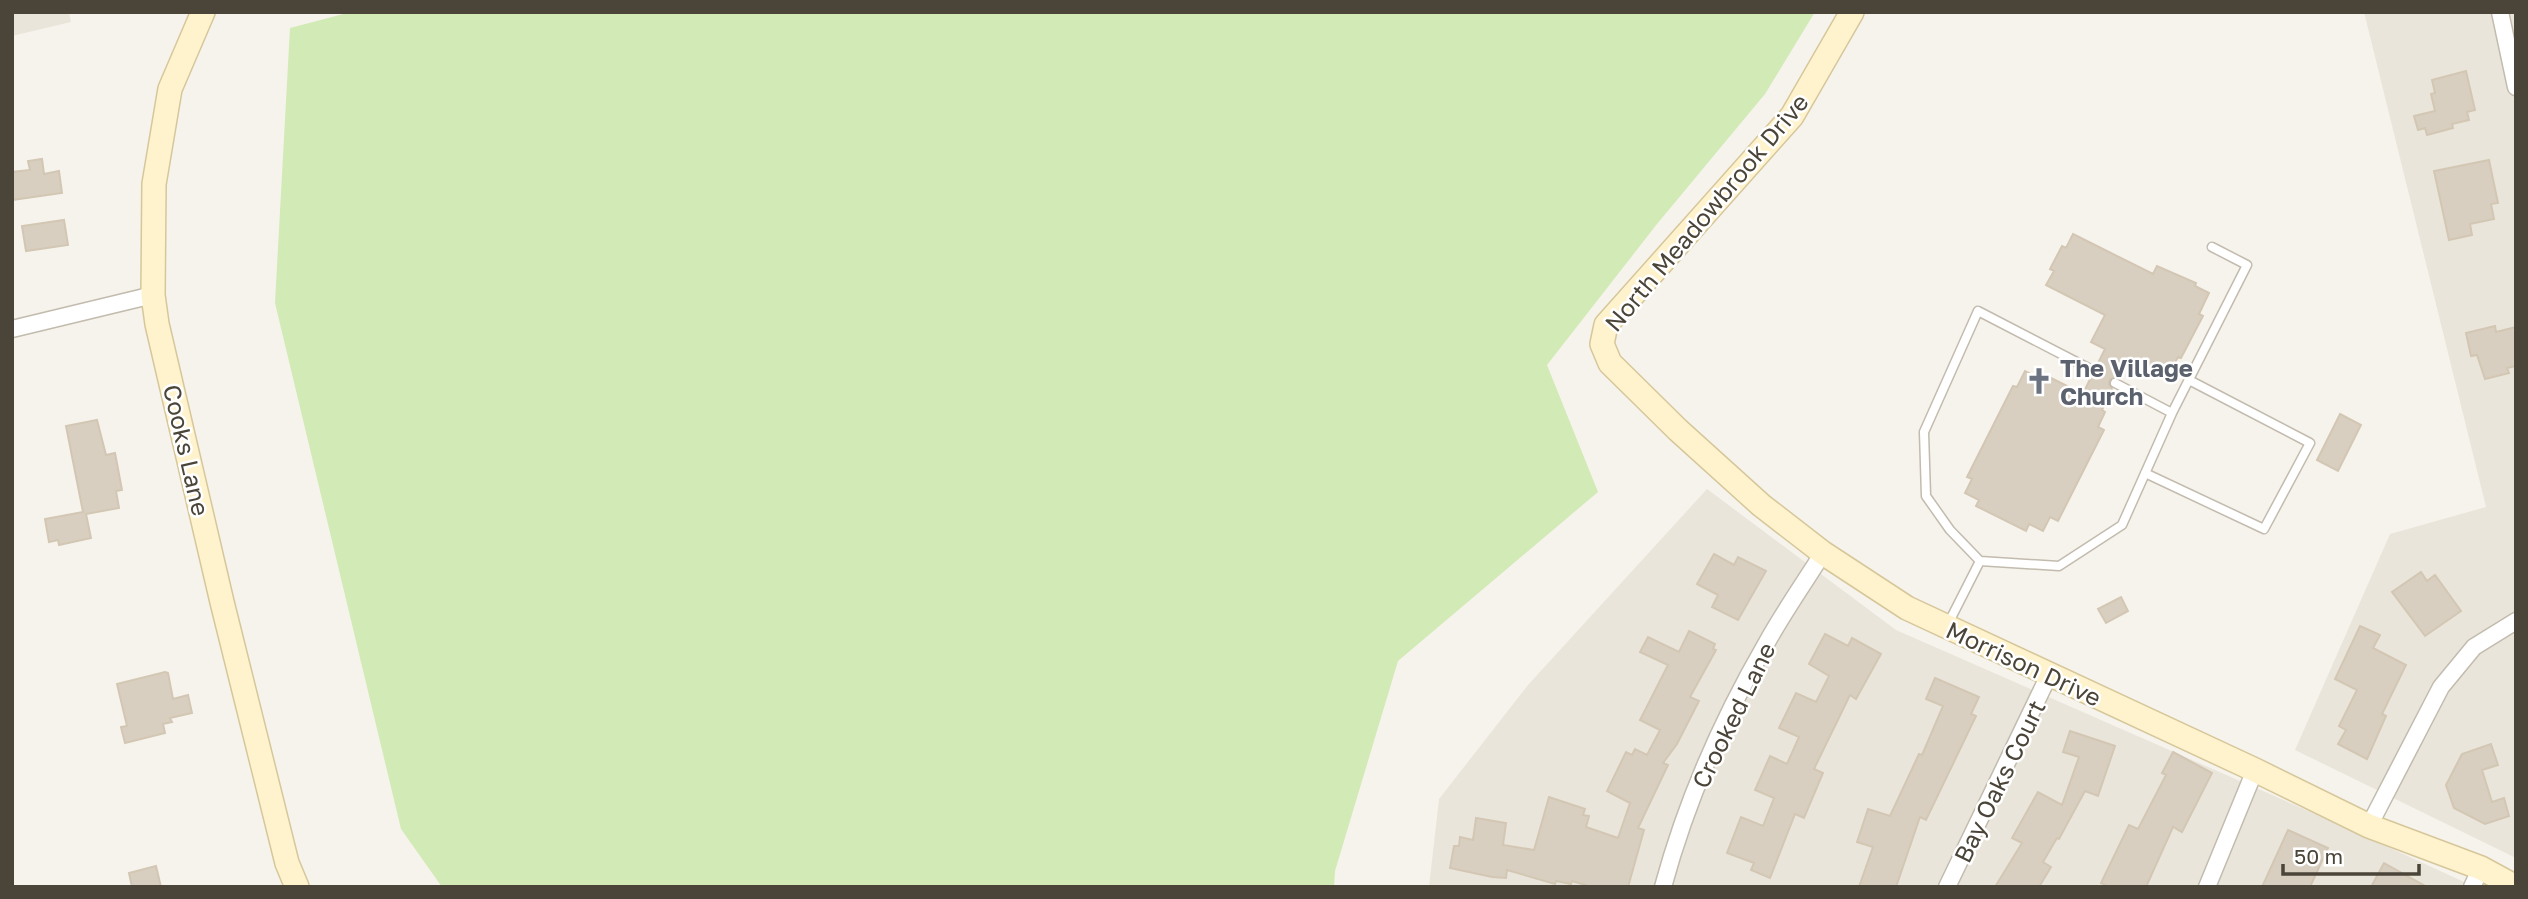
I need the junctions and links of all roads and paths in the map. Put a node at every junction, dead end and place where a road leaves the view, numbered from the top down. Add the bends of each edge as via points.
1 (203, 12) edge
2 (1852, 12) edge
3 (2500, 12) edge
4 (2516, 87) edge
5 (2212, 247) dead end
6 (153, 295) junction
7 (12, 329) edge
8 (1602, 339) joint
9 (2094, 371) dead end
10 (2189, 380) junction
11 (2115, 383) dead end
12 (2172, 413) junction
13 (2145, 473) junction
14 (1823, 553) junction
15 (1980, 561) junction
16 (2516, 621) edge
17 (1947, 627) junction
18 (2049, 675) junction
19 (2255, 770) junction
20 (2369, 826) junction
21 (2476, 878) edge
22 (297, 887) edge
23 (1663, 887) edge
24 (1947, 887) edge
25 (2207, 887) edge
26 (2515, 887) edge

1 - 6 street, Cooks Lane via 170,89 154,184
2 - 8 street, North Meadowbrook Drive via 1792,116 1606,325
3 - 4 street
5 - 10 lane via 2248,265
6 - 7 street
6 - 22 street, Cooks Lane via 222,602 287,863
8 - 14 street, Morrison Drive via 1611,363 1668,421 1761,505
9 - 15 lane via 1978,311 1924,432 1926,496
10 - 12 lane
10 - 13 lane via 2310,443 2264,529
11 - 12 lane
12 - 13 lane
13 - 15 lane via 2122,525 2059,566
14 - 17 street, Morrison Drive via 1907,608
14 - 23 street, Crooked Lane via 1733,704 1678,832
15 - 17 lane
16 - 20 street via 2474,647 2441,687
17 - 18 street, Morrison Drive
18 - 19 street, Morrison Drive
18 - 24 street, Bay Oaks Court
19 - 20 street, Morrison Drive
19 - 25 street
20 - 21 street, Morrison Drive
21 - 26 street, Morrison Drive

